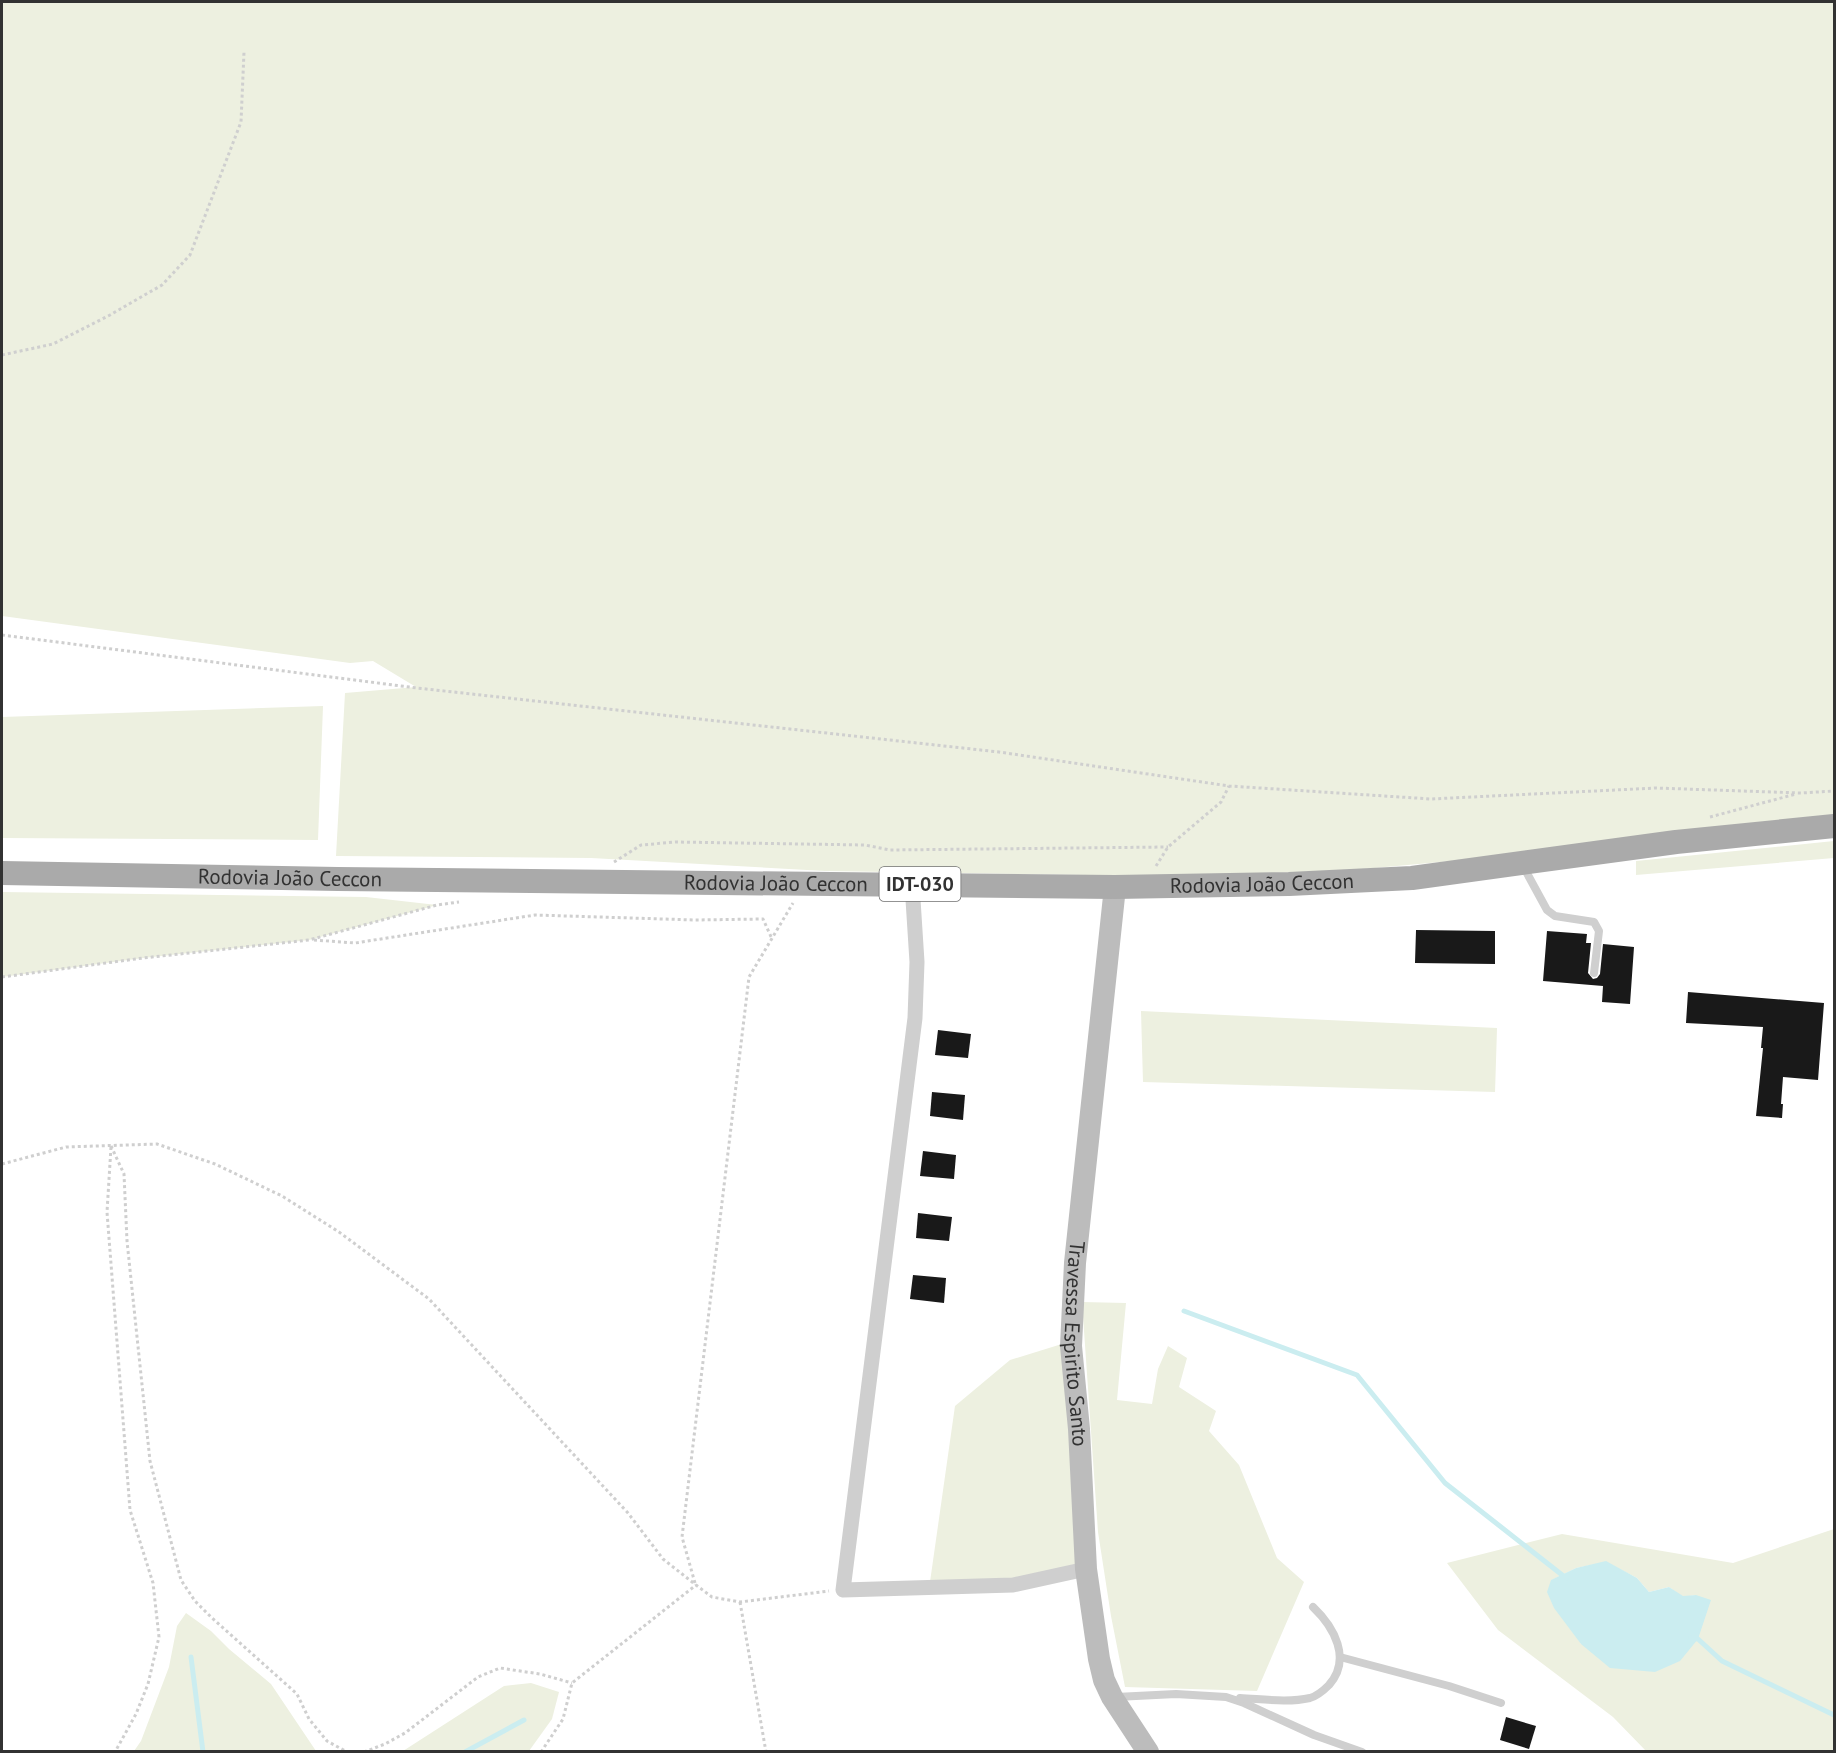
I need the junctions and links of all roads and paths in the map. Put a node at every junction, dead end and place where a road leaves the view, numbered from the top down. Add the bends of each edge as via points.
1 (244, 52) dead end
2 (2, 355) edge
3 (2, 635) edge
4 (1229, 786) junction
5 (1834, 791) edge
6 (1801, 793) junction
7 (1703, 818) dead end
8 (1834, 826) edge
9 (1168, 847) junction
10 (1523, 864) junction
11 (1168, 867) dead end
12 (2, 873) edge
13 (595, 881) junction
14 (805, 883) junction
15 (912, 884) junction
16 (1114, 887) junction
17 (437, 905) dead end
18 (772, 939) junction
19 (309, 940) junction
20 (1594, 973) dead end
21 (2, 977) edge
22 (111, 1146) junction
23 (2, 1164) edge
24 (1086, 1569) junction
25 (696, 1585) junction
26 (843, 1590) junction
27 (740, 1602) junction
28 (1313, 1607) dead end
29 (1340, 1657) junction
30 (572, 1683) junction
31 (1112, 1697) junction
32 (1229, 1698) junction
33 (1501, 1703) dead end
34 (115, 1752) edge
35 (347, 1752) edge
36 (364, 1752) edge
37 (541, 1752) edge
38 (766, 1752) edge
39 (1148, 1752) edge
40 (1362, 1752) edge

1 - 2 path via 241,122 190,255 162,285 110,315 52,344
3 - 4 path via 417,688 999,752
4 - 6 path via 1431,799 1656,788
4 - 9 path via 1221,802
5 - 6 path
6 - 7 path
8 - 10 main road, Rodovia João Ceccon / IDT-030 via 1676,842
9 - 11 path via 1156,867
9 - 13 path via 890,850 865,845 676,842 641,845 618,858
10 - 16 main road, Rodovia João Ceccon / IDT-030 via 1412,878
10 - 20 lane via 1547,910 1597,926
12 - 13 main road, Rodovia João Ceccon / IDT-030
13 - 14 main road, Rodovia João Ceccon / IDT-030
14 - 15 main road, Rodovia João Ceccon / IDT-030
14 - 18 path
15 - 16 main road, Rodovia João Ceccon / IDT-030
15 - 26 street via 917,962 915,1018
16 - 24 street, Travessa Espirito Santo via 1072,1305 1071,1346
17 - 19 path
18 - 19 path via 763,919 535,915 355,943
18 - 25 path via 749,977 682,1537
19 - 21 path
22 - 23 path via 66,1147
22 - 25 path via 157,1144 215,1164 282,1196 339,1232 429,1299 628,1514 663,1559
22 - 34 path via 107,1212 130,1510 153,1583 159,1637 148,1684
22 - 35 path via 124,1174 127,1241 150,1461 181,1580 212,1618 297,1694 309,1719 327,1741
24 - 26 street via 1013,1585
24 - 31 street, Travessa Espirito Santo via 1099,1659
25 - 27 path via 712,1597
25 - 30 path
26 - 27 path
27 - 38 path
28 - 29 lane via 1337,1638
29 - 32 lane via 1336,1677 1312,1698
29 - 33 lane
30 - 36 path via 500,1668 478,1677 405,1733
30 - 37 path via 563,1719
31 - 32 lane via 1176,1694
31 - 39 street, Travessa Espirito Santo
32 - 40 lane

